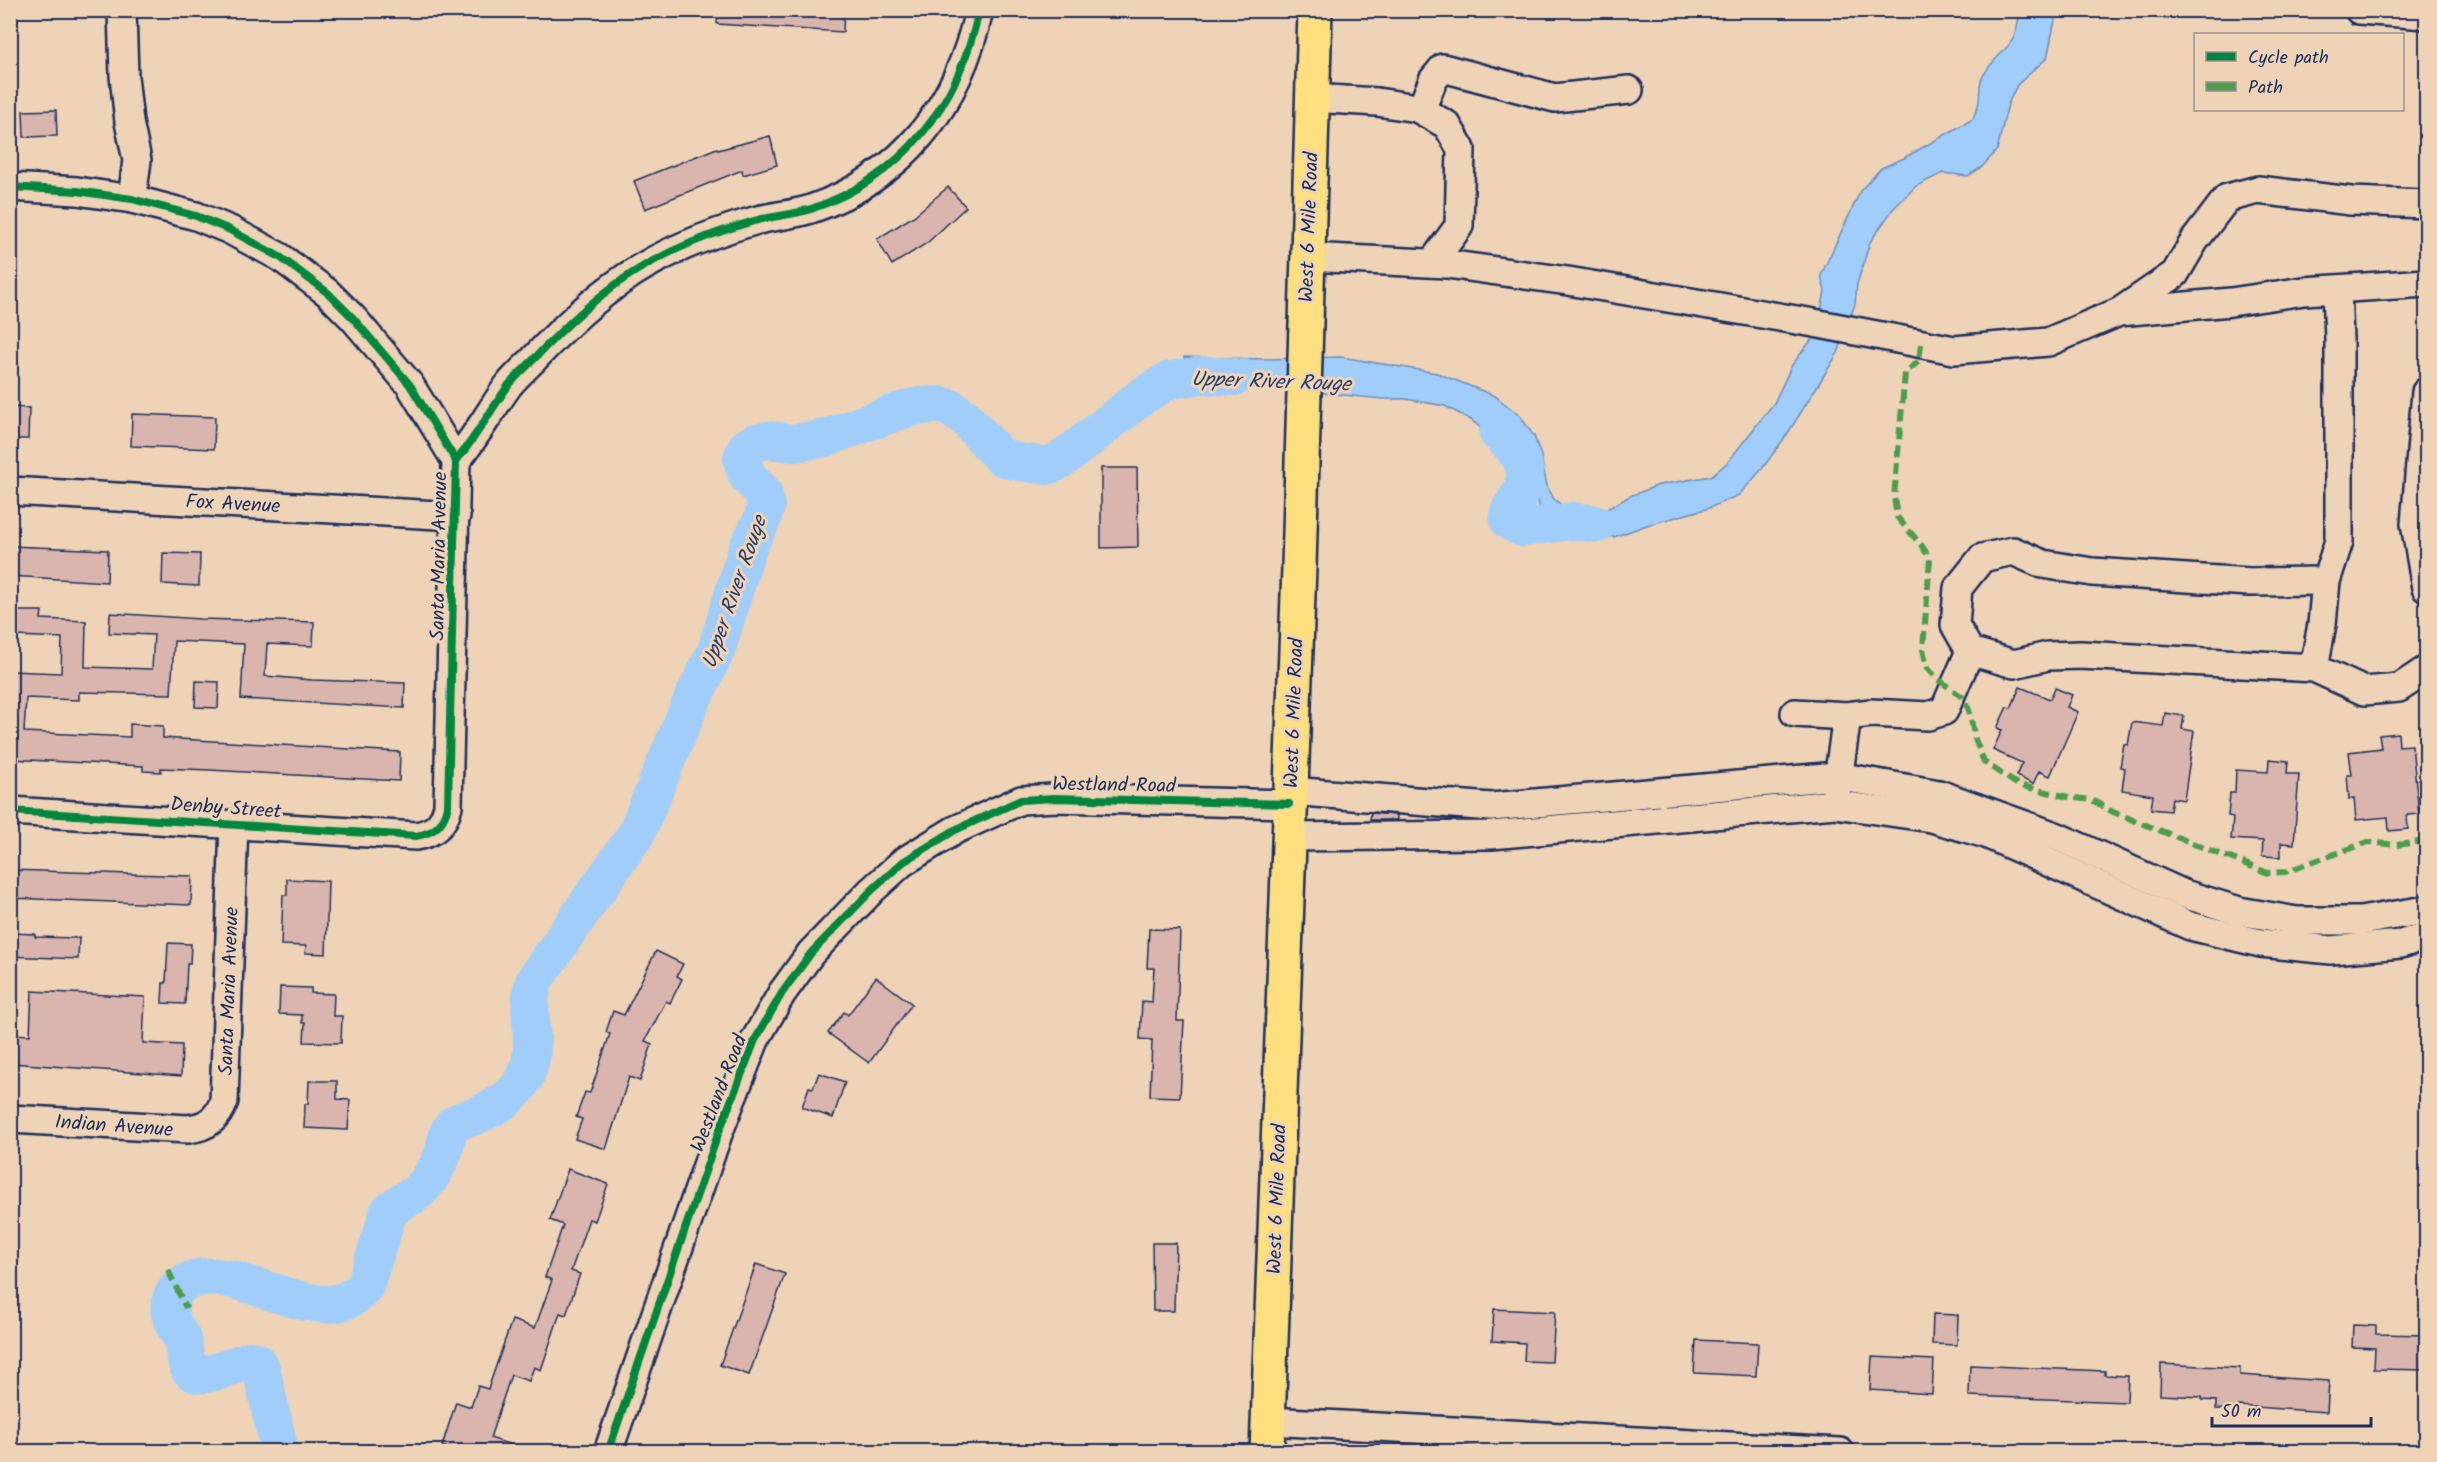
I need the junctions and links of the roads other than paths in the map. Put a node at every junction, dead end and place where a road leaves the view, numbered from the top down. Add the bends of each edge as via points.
1 (122, 10) edge
2 (979, 10) edge
3 (1315, 10) edge
4 (2359, 10) edge
5 (2427, 15) edge
6 (1629, 90) dead end
7 (1312, 99) junction
8 (1421, 110) junction
9 (10, 188) edge
10 (132, 199) junction
11 (2427, 204) edge
12 (1307, 257) junction
13 (1432, 263) junction
14 (2427, 284) edge
15 (2337, 290) junction
16 (2119, 312) junction
17 (2427, 392) edge
18 (456, 461) junction
19 (10, 491) edge
20 (456, 516) junction
21 (2326, 582) junction
22 (2427, 588) edge
23 (1970, 651) junction
24 (2314, 669) junction
25 (2427, 670) edge
26 (1796, 713) dead end
27 (1847, 716) junction
28 (1838, 776) junction
29 (1290, 798) junction
30 (1835, 804) junction
31 (1491, 807) junction
32 (10, 811) edge
33 (234, 824) junction
34 (438, 828) joint
35 (1491, 835) junction
36 (1288, 837) junction
37 (2427, 910) edge
38 (2427, 936) edge
39 (10, 1119) edge
40 (214, 1119) joint
41 (1267, 1436) edge
42 (608, 1452) edge
43 (1840, 1452) edge

1 - 10 street via 124,76 137,160
2 - 18 street via 966,61 944,105 891,164 838,198 809,210 714,234 626,278 571,322 509,385
3 - 7 main road, West 6 Mile Road
4 - 5 street
6 - 8 street via 1555,98 1443,68 1433,80
7 - 8 street via 1377,102
7 - 12 main road, West 6 Mile Road
8 - 13 street via 1447,125 1461,149 1459,226
9 - 10 street, Santa Maria Avenue via 77,191
10 - 18 street, Santa Maria Avenue via 196,216 230,230 280,257 328,293 410,386
11 - 16 street via 2351,201 2258,190 2227,198 2175,274
12 - 13 street
12 - 29 main road, West 6 Mile Road
13 - 16 street via 1568,281 1954,350 2048,342
14 - 15 street
15 - 16 street
15 - 21 street via 2339,540
17 - 22 street via 2415,524
18 - 20 street, Santa Maria Avenue
19 - 20 street, Fox Avenue
20 - 34 street, Santa Maria Avenue via 448,807
21 - 23 street via 2250,582 2092,572 2043,564 2013,551 1983,558 1958,588 1955,625
21 - 24 street
23 - 24 street via 2014,664 2048,656 2081,655
23 - 27 street via 1944,711 1928,716
24 - 25 street via 2364,692 2399,688
26 - 27 street
27 - 28 street
28 - 30 street
28 - 31 street, Westland Road
28 - 37 street, Westland Road via 1940,794 2058,837 2184,894 2239,911 2297,921 2360,921
29 - 31 street, Westland Road
29 - 36 main road, West 6 Mile Road
29 - 42 street, Westland Road via 1021,800 924,848 872,890 811,953 755,1040 718,1134
30 - 35 street
30 - 38 street via 1931,818 1986,834 2190,926 2260,943 2331,950 2401,944
31 - 35 street
32 - 33 street, Denby Street
33 - 34 street, Denby Street via 416,836
33 - 40 street, Santa Maria Avenue via 224,1101
35 - 36 street
36 - 41 main road, West 6 Mile Road
39 - 40 street, Indian Avenue via 188,1130
41 - 43 street

